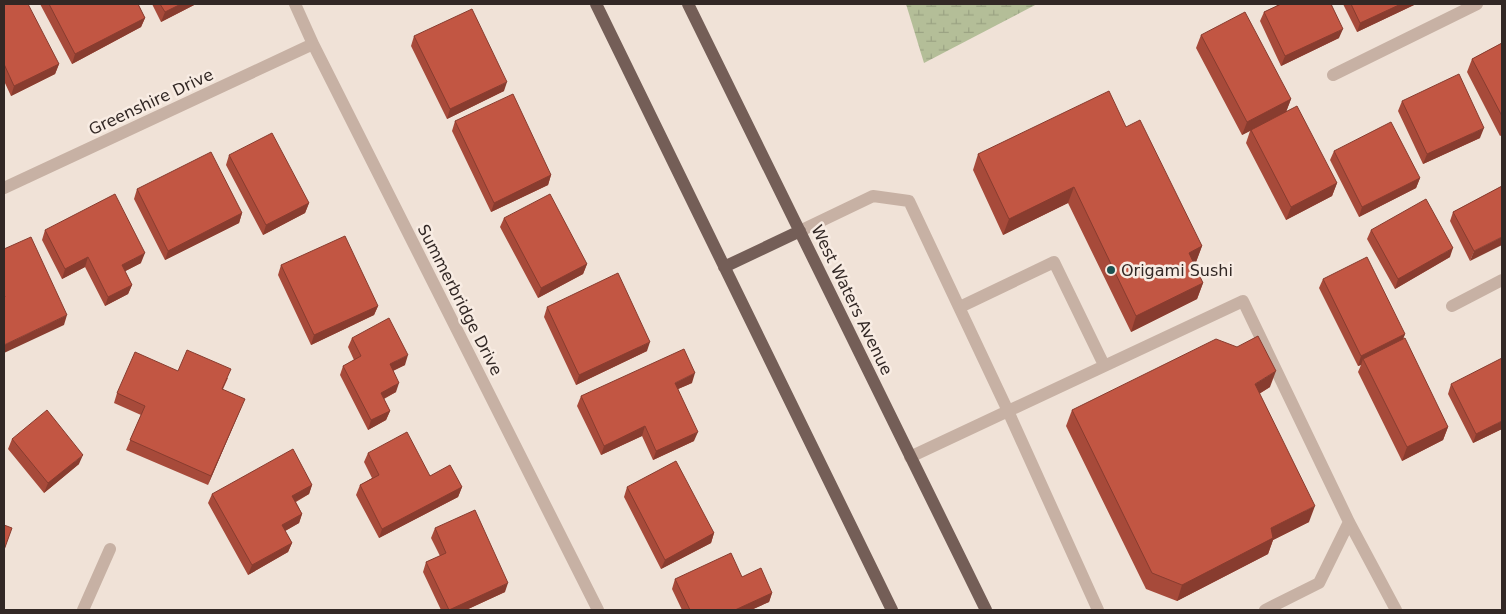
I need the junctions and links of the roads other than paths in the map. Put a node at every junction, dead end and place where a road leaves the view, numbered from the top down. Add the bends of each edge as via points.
1 (295, 4) edge
2 (596, 4) edge
3 (688, 4) edge
4 (1477, 4) edge
5 (313, 44) junction
6 (1333, 75) dead end
7 (4, 188) edge
8 (800, 231) junction
9 (724, 267) junction
10 (1502, 280) edge
11 (1452, 306) dead end
12 (960, 307) junction
13 (1104, 365) junction
14 (1008, 411) junction
15 (910, 457) junction
16 (1349, 522) junction
17 (110, 549) dead end
18 (83, 610) edge
19 (598, 610) edge
20 (892, 610) edge
21 (986, 610) edge
22 (1098, 610) edge
23 (1265, 610) edge
24 (1396, 610) edge

1 - 5 street, Summerbridge Drive
2 - 9 main road
3 - 8 main road, West Waters Avenue
4 - 6 street
5 - 7 street, Greenshire Drive
5 - 19 street, Summerbridge Drive
8 - 9 main road
8 - 12 street via 872,196 909,201
8 - 15 main road, West Waters Avenue
9 - 20 main road
10 - 11 street
12 - 13 street via 1054,262
12 - 14 street
13 - 14 street
13 - 16 street via 1243,301
14 - 15 street
14 - 22 street
15 - 21 main road, West Waters Avenue
16 - 23 street via 1319,583
16 - 24 street
17 - 18 street

